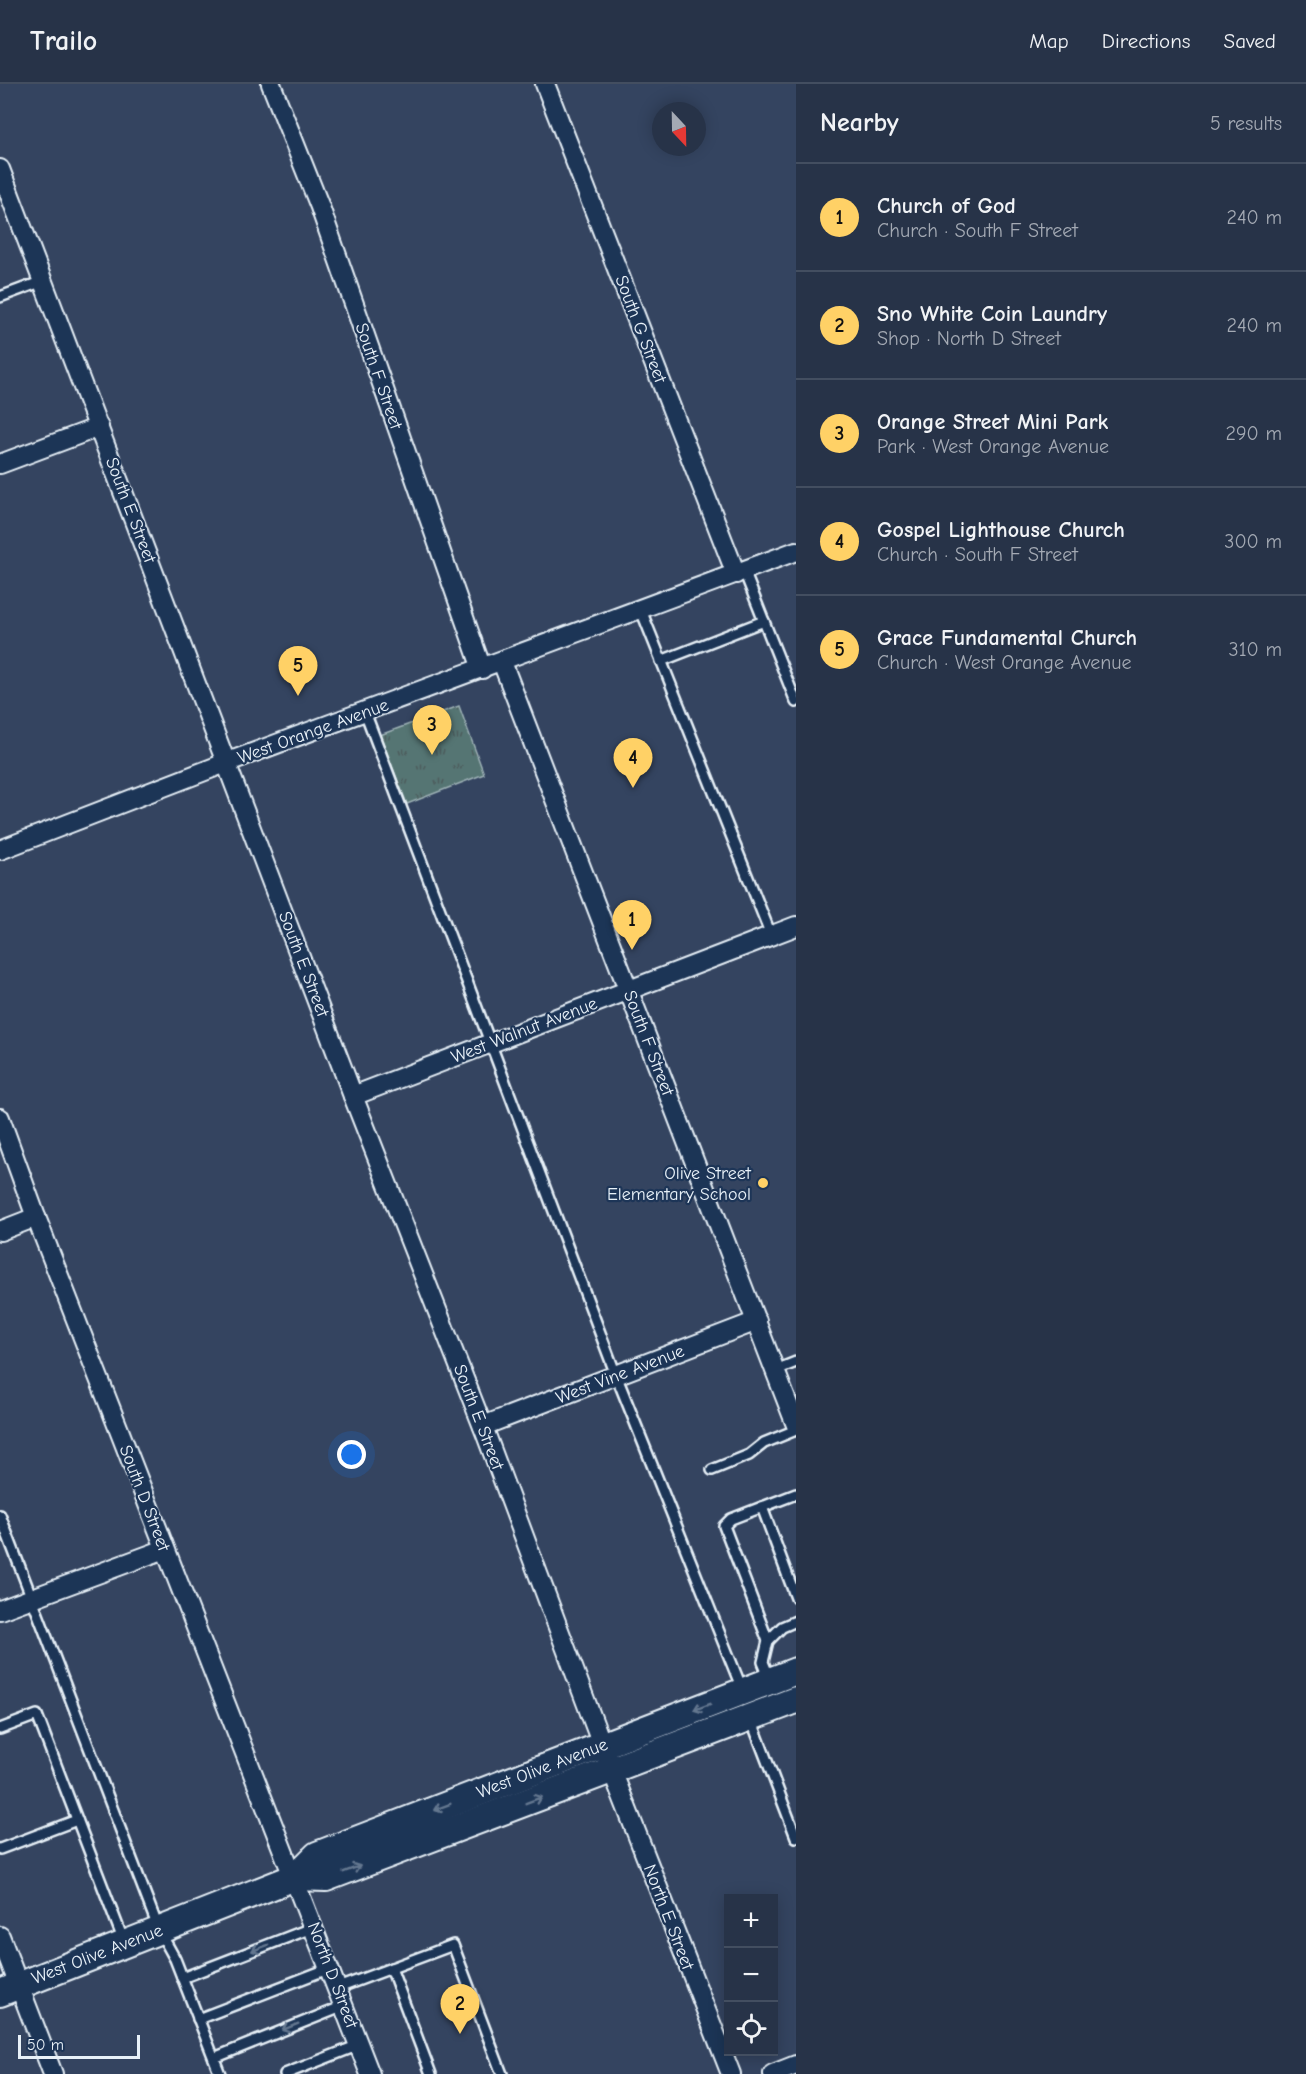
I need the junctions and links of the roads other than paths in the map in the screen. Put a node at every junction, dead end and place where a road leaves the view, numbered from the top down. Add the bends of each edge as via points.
1 (271, 84) edge
2 (545, 84) edge
3 (0, 169) edge
4 (43, 281) junction
5 (0, 297) edge
6 (99, 427) junction
7 (0, 464) edge
8 (796, 551) edge
9 (740, 573) junction
10 (641, 610) junction
11 (764, 621) junction
12 (661, 661) junction
13 (502, 662) junction
14 (482, 669) junction
15 (796, 702) edge
16 (365, 712) junction
17 (228, 762) junction
18 (0, 850) edge
19 (796, 926) edge
20 (771, 935) junction
21 (628, 990) junction
22 (490, 1043) junction
23 (353, 1096) junction
24 (0, 1118) edge
25 (36, 1217) junction
26 (0, 1231) edge
27 (757, 1321) junction
28 (796, 1362) edge
29 (776, 1370) junction
30 (616, 1375) junction
31 (791, 1394) edge
32 (796, 1425) edge
33 (483, 1426) junction
34 (796, 1430) edge
35 (712, 1470) dead end
36 (796, 1494) edge
37 (762, 1507) junction
38 (0, 1515) edge
39 (165, 1549) junction
40 (32, 1598) junction
41 (796, 1598) edge
42 (0, 1610) edge
43 (796, 1621) edge
44 (768, 1641) junction
45 (796, 1671) edge
46 (771, 1680) junction
47 (743, 1691) junction
48 (796, 1700) edge
49 (751, 1718) junction
50 (0, 1729) edge
51 (607, 1758) junction
52 (77, 1820) junction
53 (796, 1837) edge
54 (0, 1849) edge
55 (295, 1877) junction
56 (314, 1928) junction
57 (159, 1930) junction
58 (0, 1936) edge
59 (125, 1944) junction
60 (330, 1968) junction
61 (391, 1968) junction
62 (182, 1978) junction
63 (9, 1989) edge
64 (341, 1997) junction
65 (198, 2019) junction
66 (359, 2045) junction
67 (214, 2058) junction
68 (796, 2065) edge
69 (53, 2074) edge
70 (220, 2074) edge
71 (285, 2074) edge
72 (370, 2074) edge
73 (431, 2074) edge
74 (502, 2074) edge
75 (731, 2074) edge
76 (773, 2074) edge

1 - 14 street, South F Street via 320,207
2 - 9 street, South G Street
3 - 4 street, South E Street
4 - 5 lane
4 - 6 street, South E Street
6 - 7 street
6 - 17 street, South E Street
8 - 9 street, West Orange Avenue
9 - 10 street, West Orange Avenue
9 - 11 lane
10 - 12 lane
10 - 13 street, West Orange Avenue
11 - 12 lane
11 - 15 lane
12 - 20 lane
13 - 14 street, West Orange Avenue
13 - 21 street, South F Street
14 - 16 street, West Orange Avenue
16 - 17 street, West Orange Avenue
16 - 22 lane
17 - 18 street, West Orange Avenue
17 - 23 street, South E Street
19 - 20 street, West Walnut Avenue
20 - 21 street, West Walnut Avenue
21 - 22 street, West Walnut Avenue
21 - 27 street, South F Street
22 - 23 street, West Walnut Avenue
22 - 30 lane
23 - 33 street, South E Street
24 - 25 street, South D Street
25 - 26 street
25 - 39 street, South D Street
27 - 29 street, South F Street
27 - 30 street, West Vine Avenue
28 - 29 lane
29 - 31 street, South F Street
30 - 33 street, West Vine Avenue
30 - 47 lane
31 - 32 street, South F Street
33 - 51 street, South E Street
34 - 35 lane
36 - 37 lane
37 - 41 lane
37 - 44 lane via 731,1519 724,1526
38 - 40 lane
39 - 40 street
39 - 55 street, South D Street
40 - 42 street
40 - 57 lane
43 - 44 lane via 782,1627
44 - 46 lane via 764,1662
45 - 46 main road, West Olive Avenue
46 - 47 main road, West Olive Avenue
47 -> 51 main road, West Olive Avenue
48 - 49 main road, West Olive Avenue
49 - 51 main road, West Olive Avenue
49 - 53 lane
50 - 52 lane via 37,1715
51 - 55 main road, West Olive Avenue via 327,1878
51 - 75 street, North E Street
52 - 54 lane
52 - 59 lane
55 - 56 street, North D Street
55 - 57 main road, West Olive Avenue
56 - 60 street, North D Street
56 -> 62 lane
57 - 59 main road, West Olive Avenue
57 - 62 lane
58 - 63 street
59 - 63 main road, West Olive Avenue
60 - 64 street, North D Street
60 - 65 lane
61 - 64 lane
61 - 73 lane
61 - 74 lane via 453,1945
62 - 65 lane
63 - 69 street
64 - 66 street, North D Street
64 -> 67 lane
65 - 67 lane
66 - 71 lane
66 - 72 street, North D Street
67 - 70 lane
68 - 76 street

